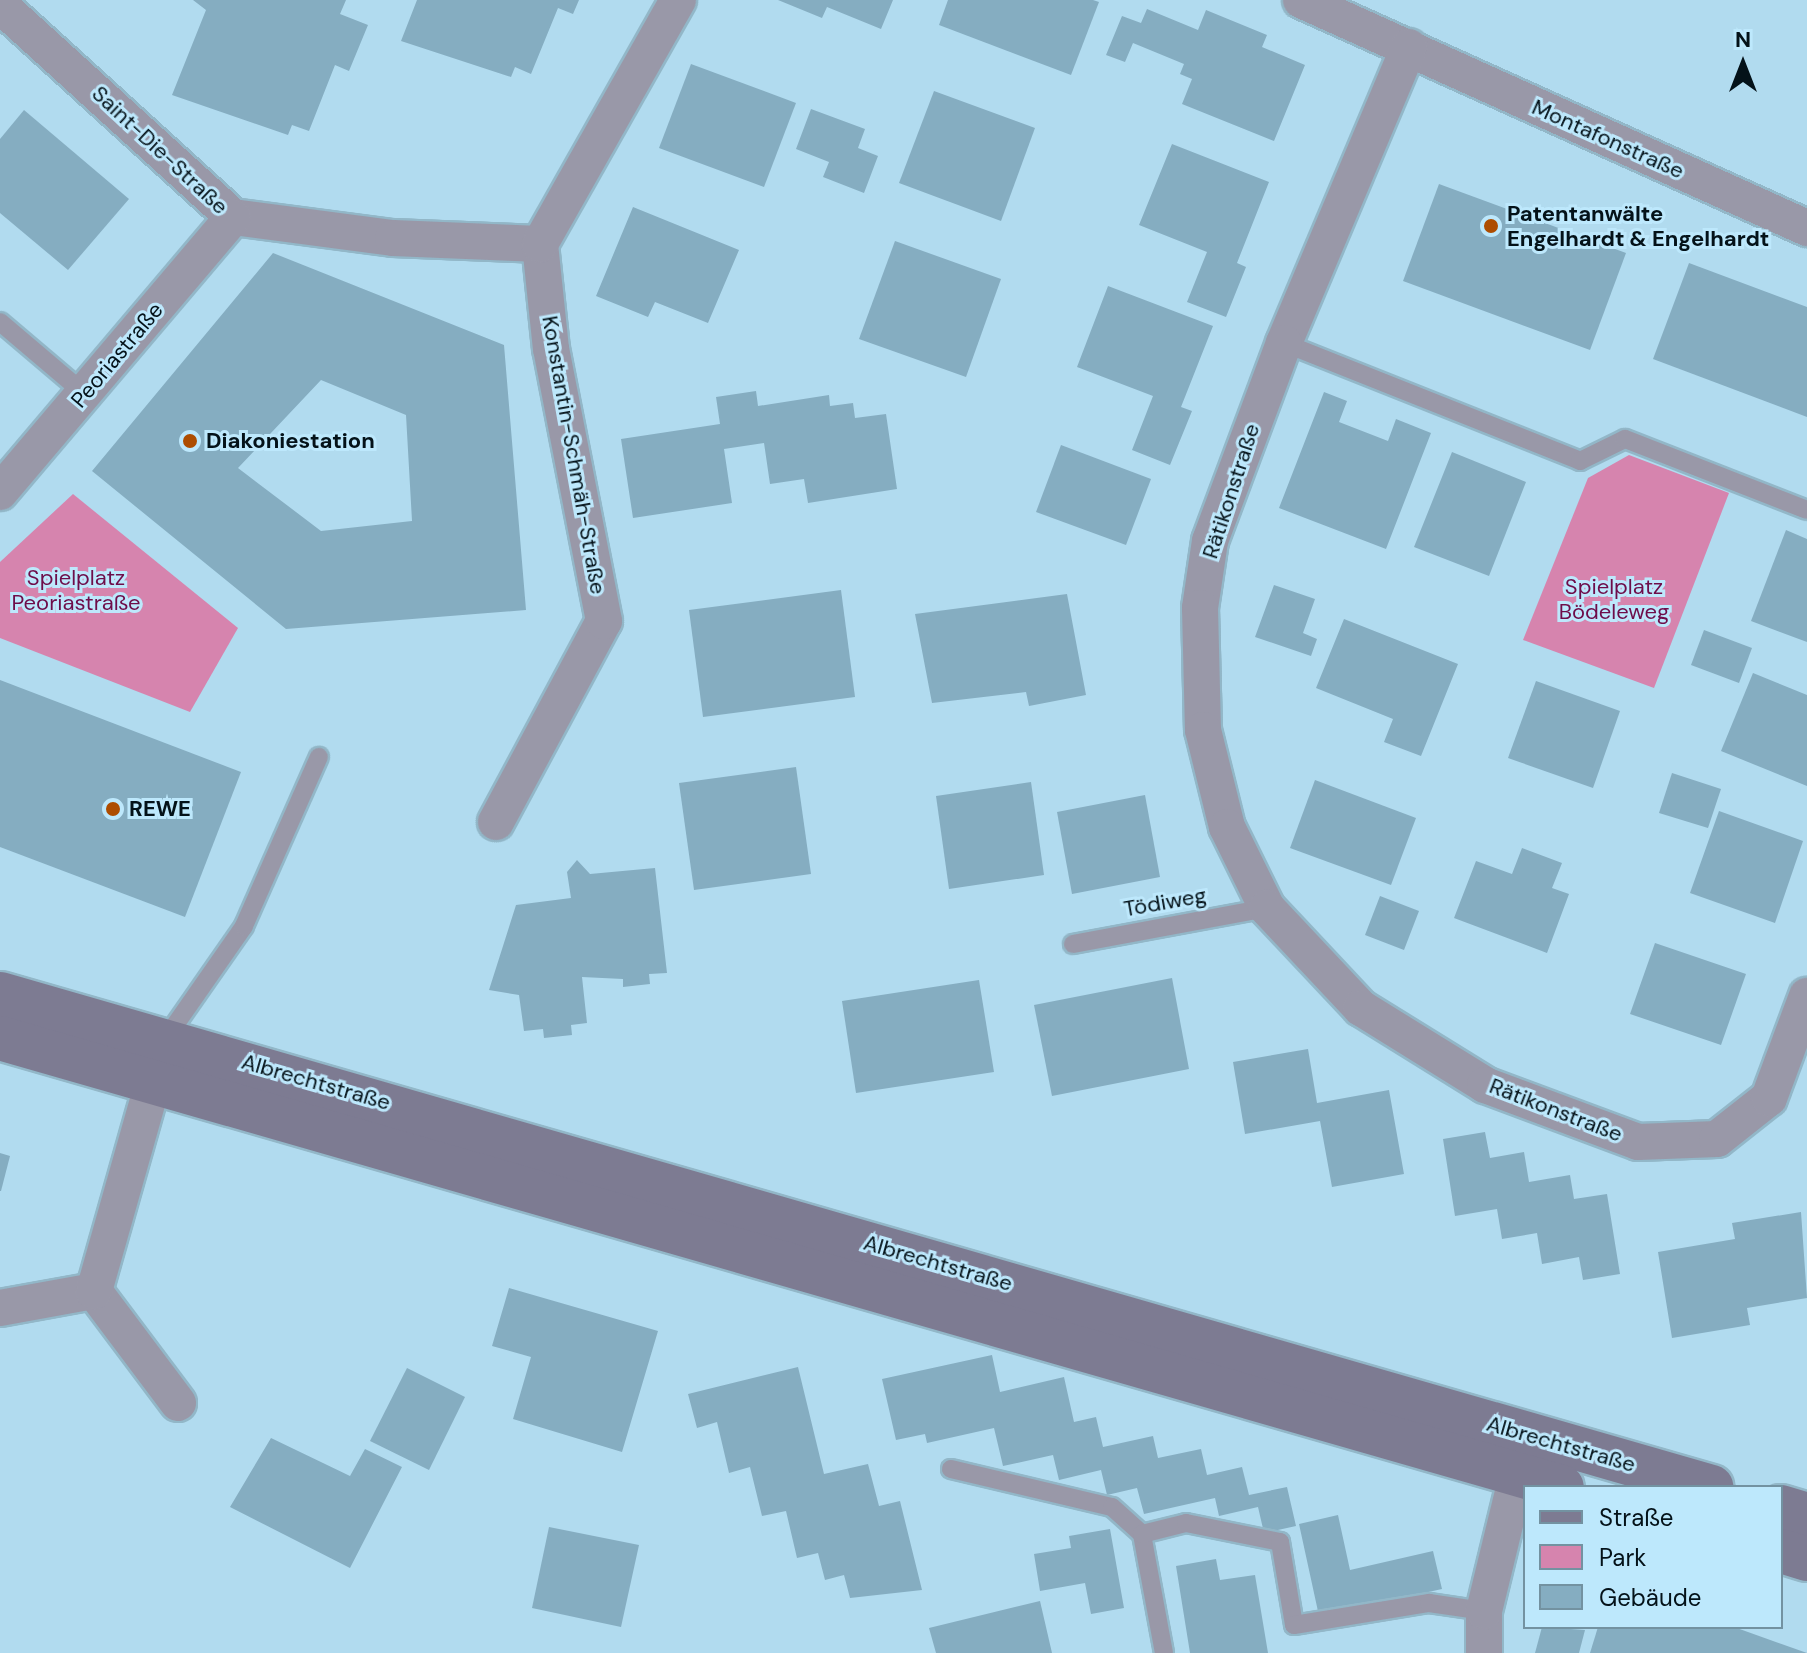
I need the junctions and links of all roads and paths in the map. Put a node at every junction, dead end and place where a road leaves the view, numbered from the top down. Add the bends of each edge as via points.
1 (678, 0) edge
2 (1301, 0) edge
3 (0, 5) edge
4 (1409, 47) junction
5 (233, 217) junction
6 (1807, 228) edge
7 (540, 244) junction
8 (0, 322) edge
9 (1284, 343) junction
10 (85, 394) junction
11 (0, 492) edge
12 (1807, 510) edge
13 (319, 757) dead end
14 (496, 822) dead end
15 (1267, 908) junction
16 (1073, 944) dead end
17 (0, 994) edge
18 (1807, 996) edge
19 (0, 1038) edge
20 (159, 1058) junction
21 (94, 1291) junction
22 (0, 1308) edge
23 (178, 1403) dead end
24 (1522, 1454) junction
25 (951, 1469) dead end
26 (1560, 1485) edge
27 (1700, 1485) edge
28 (1783, 1508) edge
29 (1807, 1515) edge
30 (1142, 1534) junction
31 (1783, 1552) edge
32 (1807, 1559) edge
33 (1484, 1611) junction
34 (1164, 1653) edge
35 (1484, 1653) edge

1 - 7 street
2 - 4 street, Montafonstraße
3 - 5 street, Saint-Die-Straße
4 - 6 street, Montafonstraße
4 - 9 street, Rätikonstraße
5 - 7 street, Saint-Die-Straße via 393,238
5 - 10 street, Peoriastraße
7 - 14 street, Konstantin-Schmäh-Straße via 551,349 604,621
8 - 10 lane
9 - 12 lane via 1580,461 1625,439
9 - 15 street, Rätikonstraße via 1210,541 1200,608 1203,730 1227,827
10 - 11 street, Peoriastraße
13 - 20 lane via 244,926
15 - 16 lane, Tödiweg
15 - 18 street, Rätikonstraße via 1361,1008 1485,1085 1638,1142 1717,1139 1769,1098
17 - 20 main road, Albrechtstraße
19 - 20 main road, Albrechtstraße
20 - 21 street
20 - 24 main road, Albrechtstraße
21 - 22 street
21 - 23 street
24 - 26 main road, Albrechtstraße
24 - 27 main road, Albrechtstraße
24 - 33 street
25 - 30 lane via 1112,1507
28 - 29 main road
30 - 33 lane via 1186,1523 1280,1542 1294,1625 1429,1603
30 - 34 lane
31 - 32 main road
33 - 35 street

